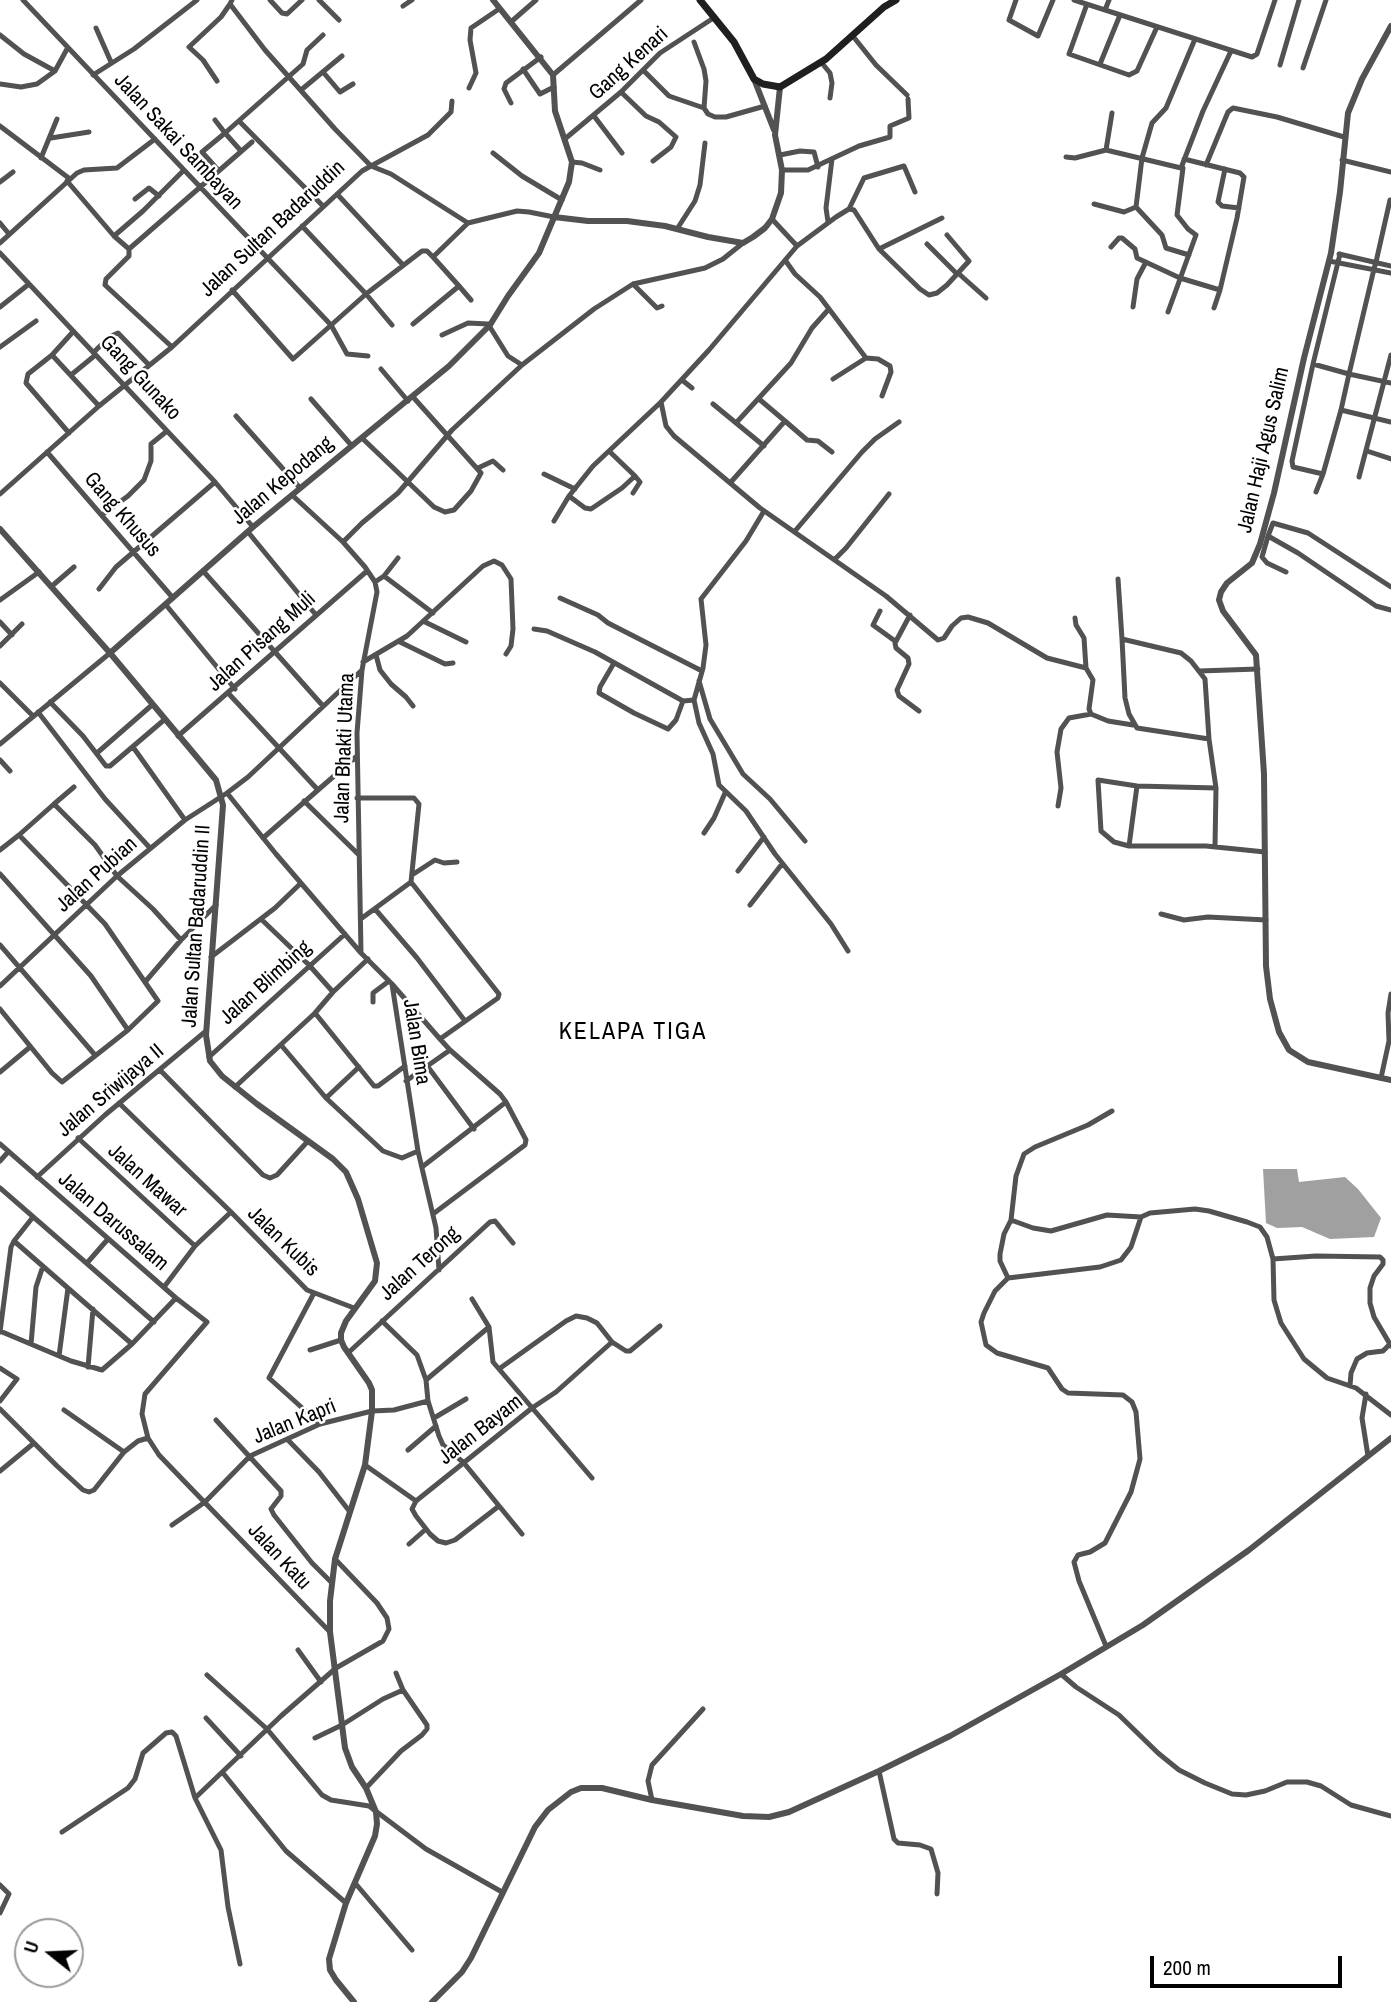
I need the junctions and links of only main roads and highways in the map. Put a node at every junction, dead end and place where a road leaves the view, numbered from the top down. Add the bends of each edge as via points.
1 (700, 0) edge
2 (896, 0) edge

1 - 2 main road via 716,17 754,79 780,88 823,60

